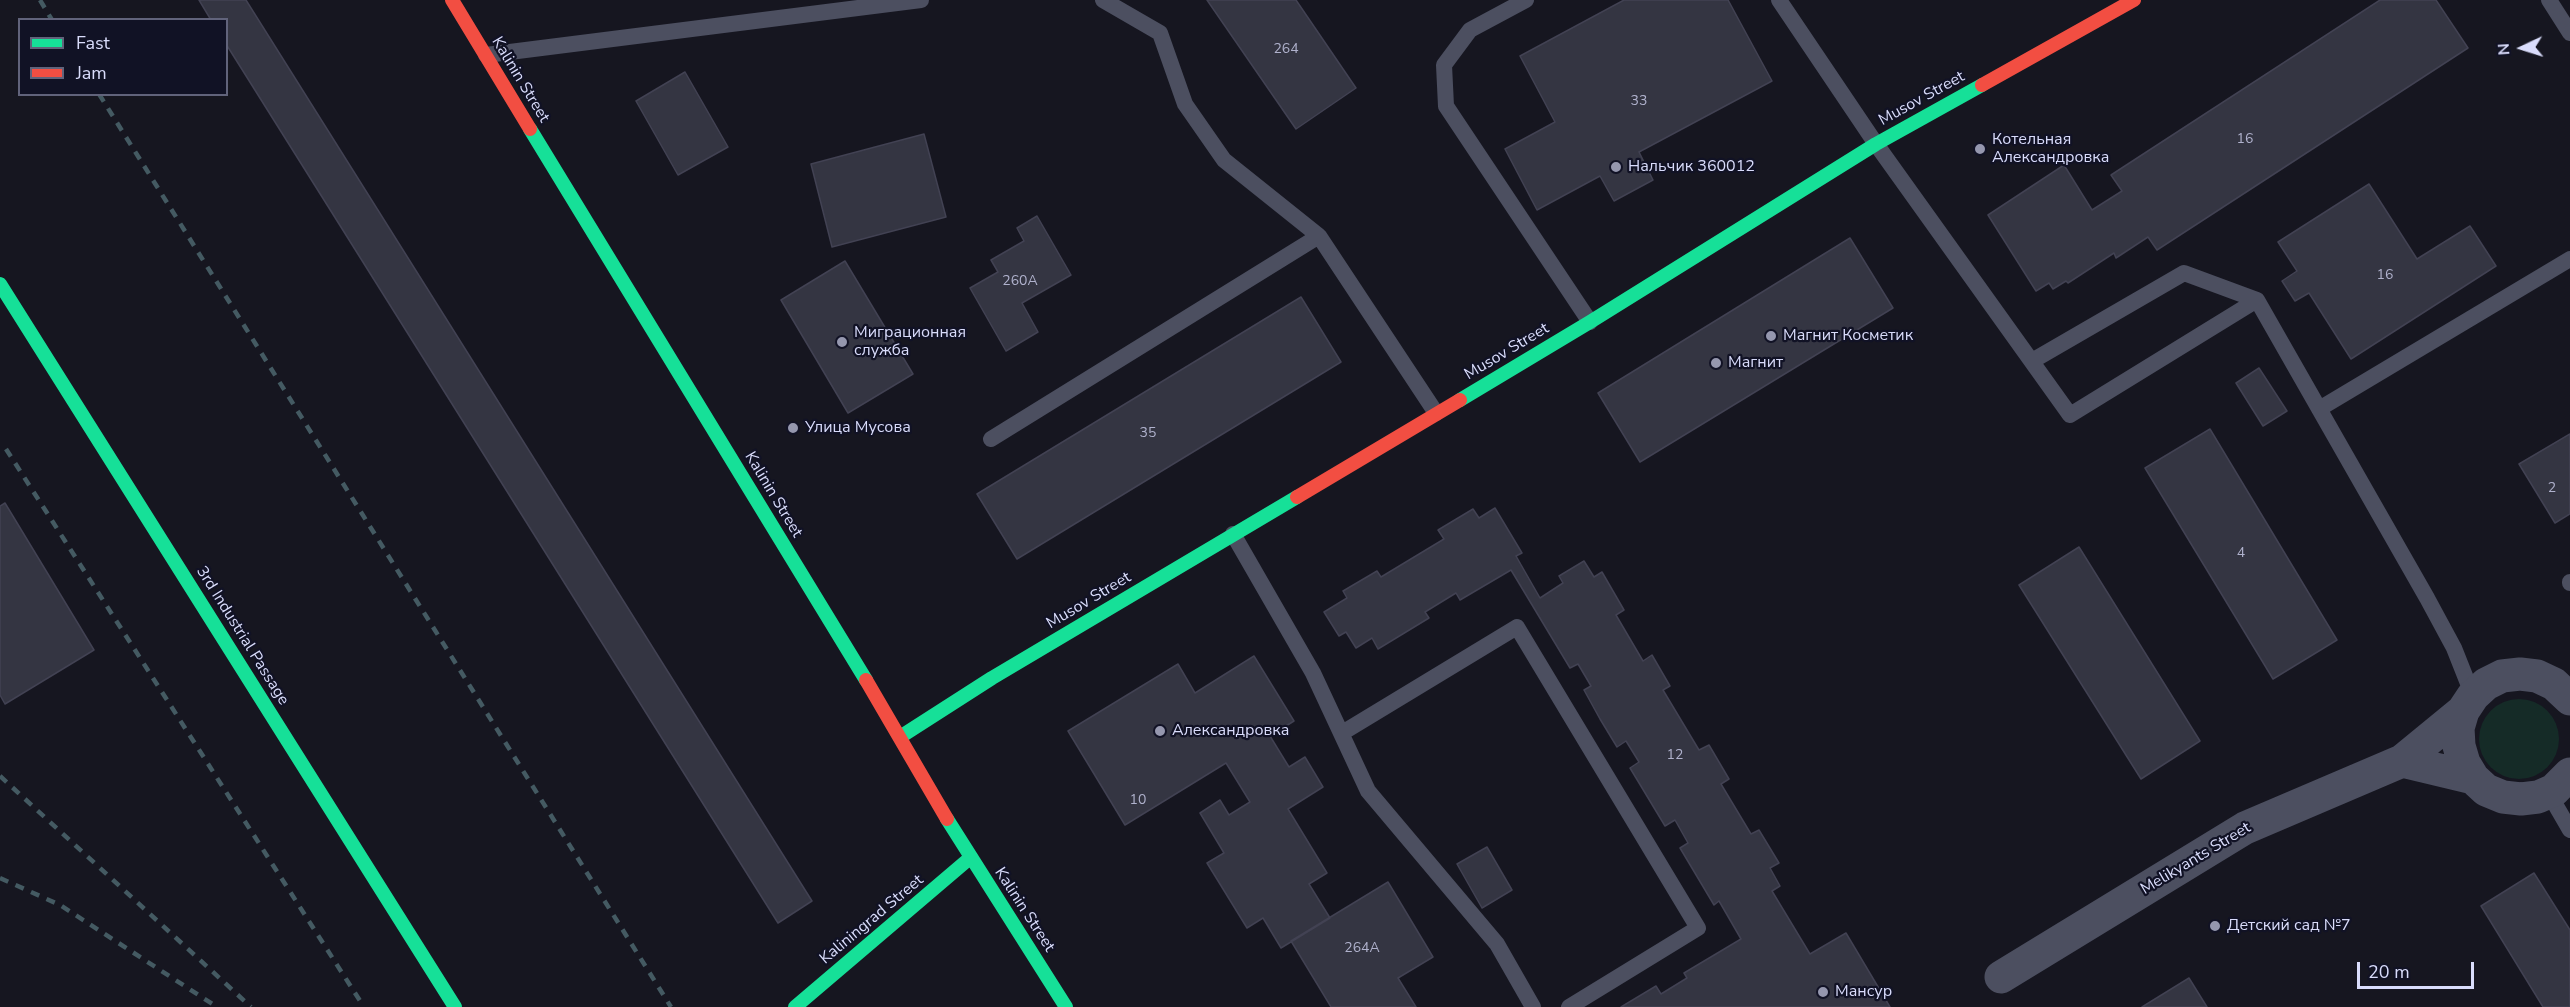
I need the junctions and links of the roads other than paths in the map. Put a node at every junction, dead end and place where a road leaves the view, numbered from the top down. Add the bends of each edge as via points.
1 (452, 0) edge
2 (921, 0) edge
3 (1103, 0) edge
4 (1526, 0) edge
5 (1779, 0) edge
6 (2134, 0) edge
7 (2549, 0) edge
8 (2570, 33) edge
9 (486, 55) junction
10 (1876, 144) junction
11 (1319, 236) junction
12 (2570, 259) edge
13 (0, 284) edge
14 (2257, 300) junction
15 (1590, 322) junction
16 (2031, 361) junction
17 (2319, 409) junction
18 (1436, 413) junction
19 (991, 439) dead end
20 (1233, 534) junction
21 (2569, 696) edge
22 (2468, 703) junction
23 (1342, 734) junction
24 (900, 737) junction
25 (2402, 761) junction
26 (2473, 778) junction
27 (2559, 783) edge
28 (2570, 830) edge
29 (970, 858) junction
30 (2001, 977) dead end
31 (455, 1007) edge
32 (795, 1007) edge
33 (1066, 1007) edge
34 (1533, 1007) edge
35 (1569, 1007) edge

1 - 9 street, Kalinin Street
2 - 9 lane
3 - 11 lane via 1160,33 1185,104 1224,160
4 - 15 lane via 1470,30 1444,65 1446,106
5 - 10 lane
6 - 10 street, Musov Street
7 - 8 lane
9 - 24 street, Kalinin Street
10 - 15 street, Musov Street
10 - 16 lane
11 - 18 lane
11 - 19 lane
12 - 17 lane
13 - 31 street, 3rd Industrial Passage
14 - 16 lane via 2184,273
14 - 16 lane via 2070,415
14 - 17 lane
15 - 18 street, Musov Street
17 - 22 lane via 2454,648
18 - 20 street, Musov Street
20 - 23 lane via 1313,673
20 - 24 street, Musov Street
21 - 22 street, Melikyants Street via 2538,676 2520,674 2502,676 2486,684
22 - 25 street, Melikyants Street
22 - 26 street via 2458,728 2458,746
23 - 34 lane via 1368,791 1497,944
23 - 35 lane via 1517,627 1698,928
24 - 29 street, Kalinin Street
25 - 26 street
25 - 30 street, Melikyants Street via 2245,828
26 - 27 street via 2486,790 2521,800 2538,797
27 - 28 lane
29 - 32 street, Kaliningrad Street
29 - 33 street, Kalinin Street

